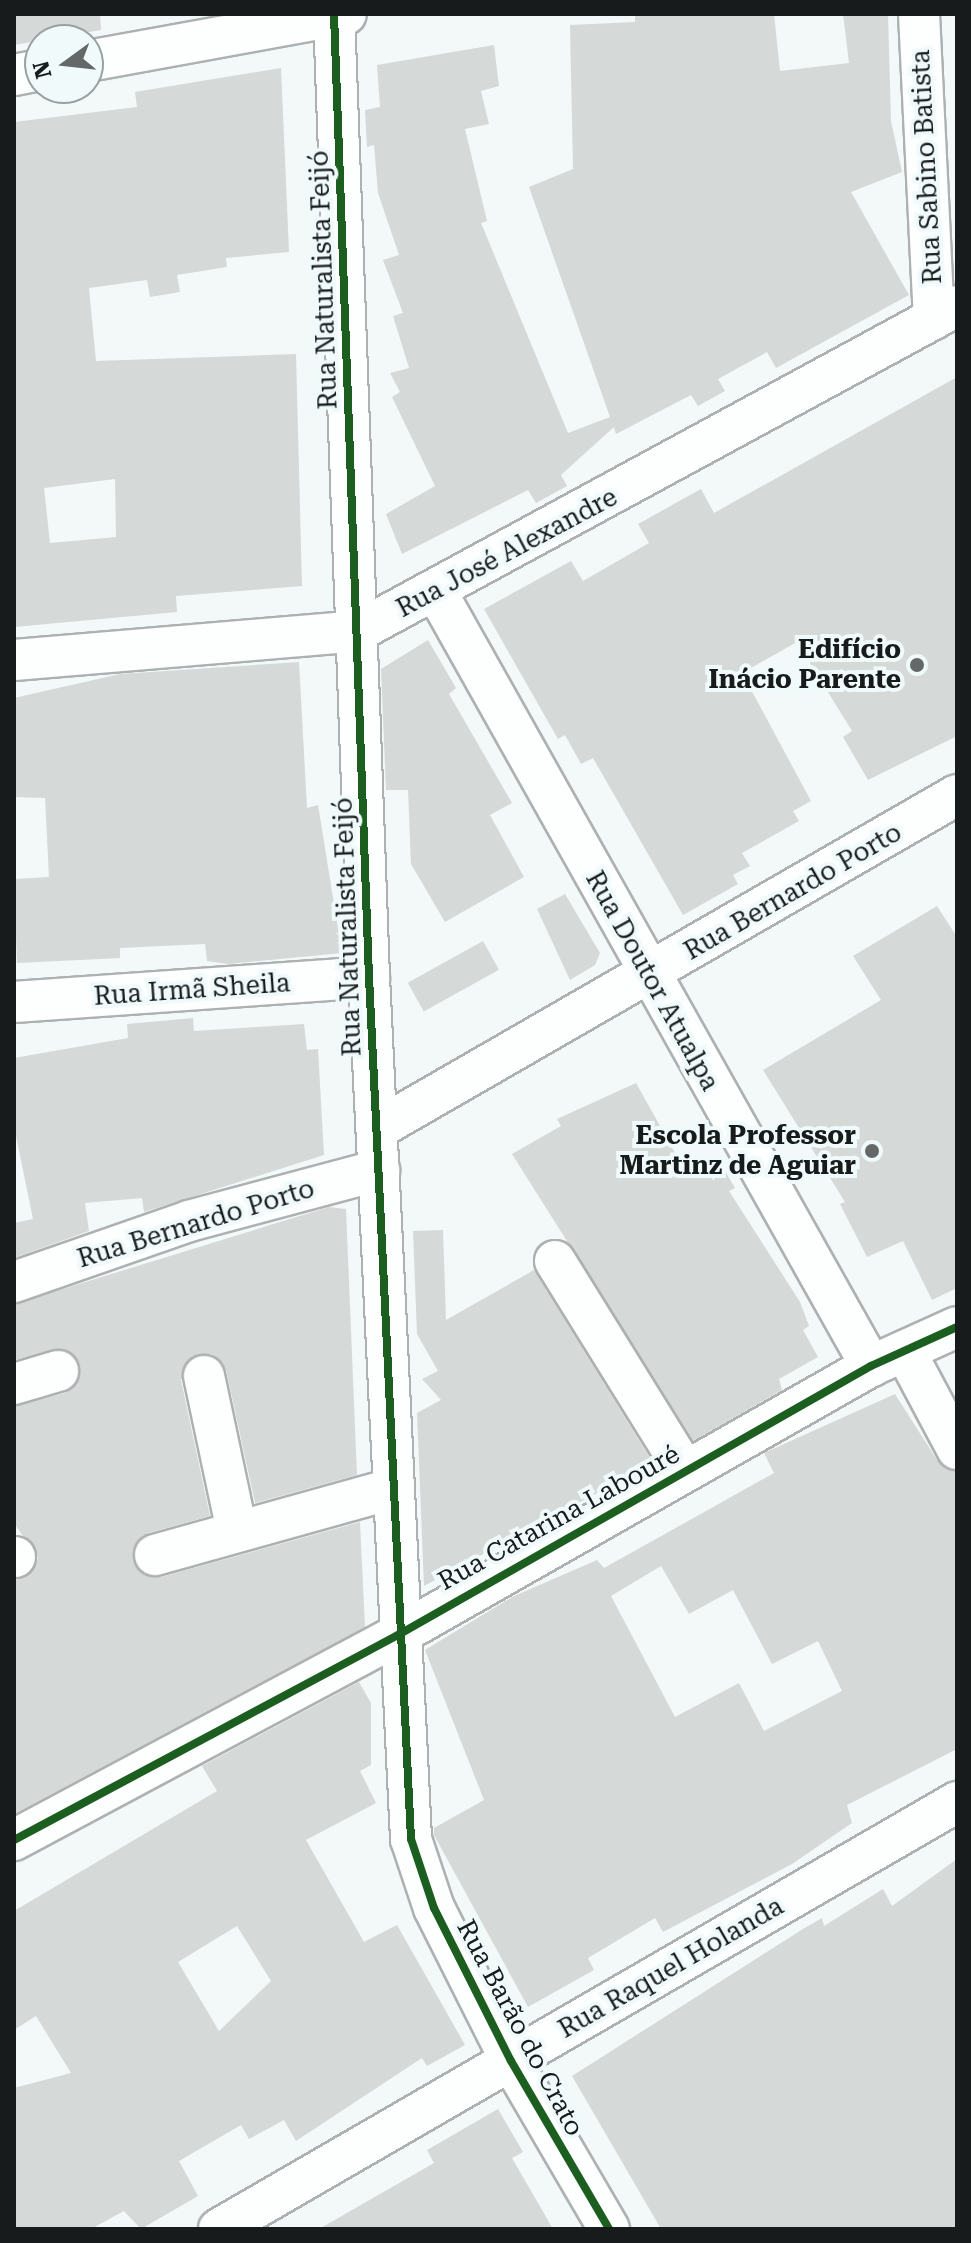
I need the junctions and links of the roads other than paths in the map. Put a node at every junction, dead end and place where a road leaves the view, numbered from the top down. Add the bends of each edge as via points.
1 (919, 14) edge
2 (338, 15) edge
3 (104, 58) edge
4 (945, 313) edge
5 (437, 593) junction
6 (358, 631) junction
7 (14, 660) edge
8 (957, 795) edge
9 (648, 976) junction
10 (369, 977) junction
11 (14, 1002) edge
12 (377, 1129) junction
13 (379, 1170) junction
14 (555, 1261) dead end
15 (14, 1282) edge
16 (957, 1327) edge
17 (888, 1359) junction
18 (58, 1371) dead end
19 (204, 1376) dead end
20 (14, 1384) edge
21 (957, 1449) edge
22 (685, 1471) junction
23 (392, 1489) junction
24 (237, 1531) junction
25 (155, 1555) dead end
26 (398, 1635) junction
27 (957, 1802) edge
28 (411, 1839) joint
29 (14, 1840) edge
30 (511, 2061) junction
31 (219, 2229) edge
32 (609, 2229) edge

1 - 4 street, Rua Sabino Batista
2 - 3 street
2 - 6 street, Rua Naturalista Feijó
4 - 5 street, Rua José Alexandre
5 - 6 street, Rua José Alexandre
5 - 9 street, Rua Doutor Atualpa
6 - 7 street, Rua José Alexandre
6 - 10 street, Rua Naturalista Feijó
8 - 9 street, Rua Bernardo Porto
9 - 12 street, Rua Bernardo Porto
9 - 17 street, Rua Doutor Atualpa
10 - 11 street, Rua Irmã Sheila
10 - 12 street, Rua Naturalista Feijó
12 - 13 street, Rua Naturalista Feijó
13 - 15 street, Rua Bernardo Porto via 189,1221
13 - 23 street, Rua Naturalista Feijó
14 - 22 street
16 - 17 street, Rua Catarina Labouré
17 - 21 street, Rua Doutor Atualpa
17 - 22 street, Rua Catarina Labouré
18 - 20 street
19 - 24 street
22 - 26 street, Rua Catarina Labouré
23 - 24 street
23 - 26 street, Rua Naturalista Feijó
24 - 25 street
26 - 28 street, Rua Naturalista Feijó
26 - 29 street, Rua Catarina Labouré
27 - 30 street, Rua Raquel Holanda
28 - 30 street, Rua Barão do Crato via 434,1908
30 - 31 street, Rua Raquel Holanda
30 - 32 street, Rua Barão do Crato

